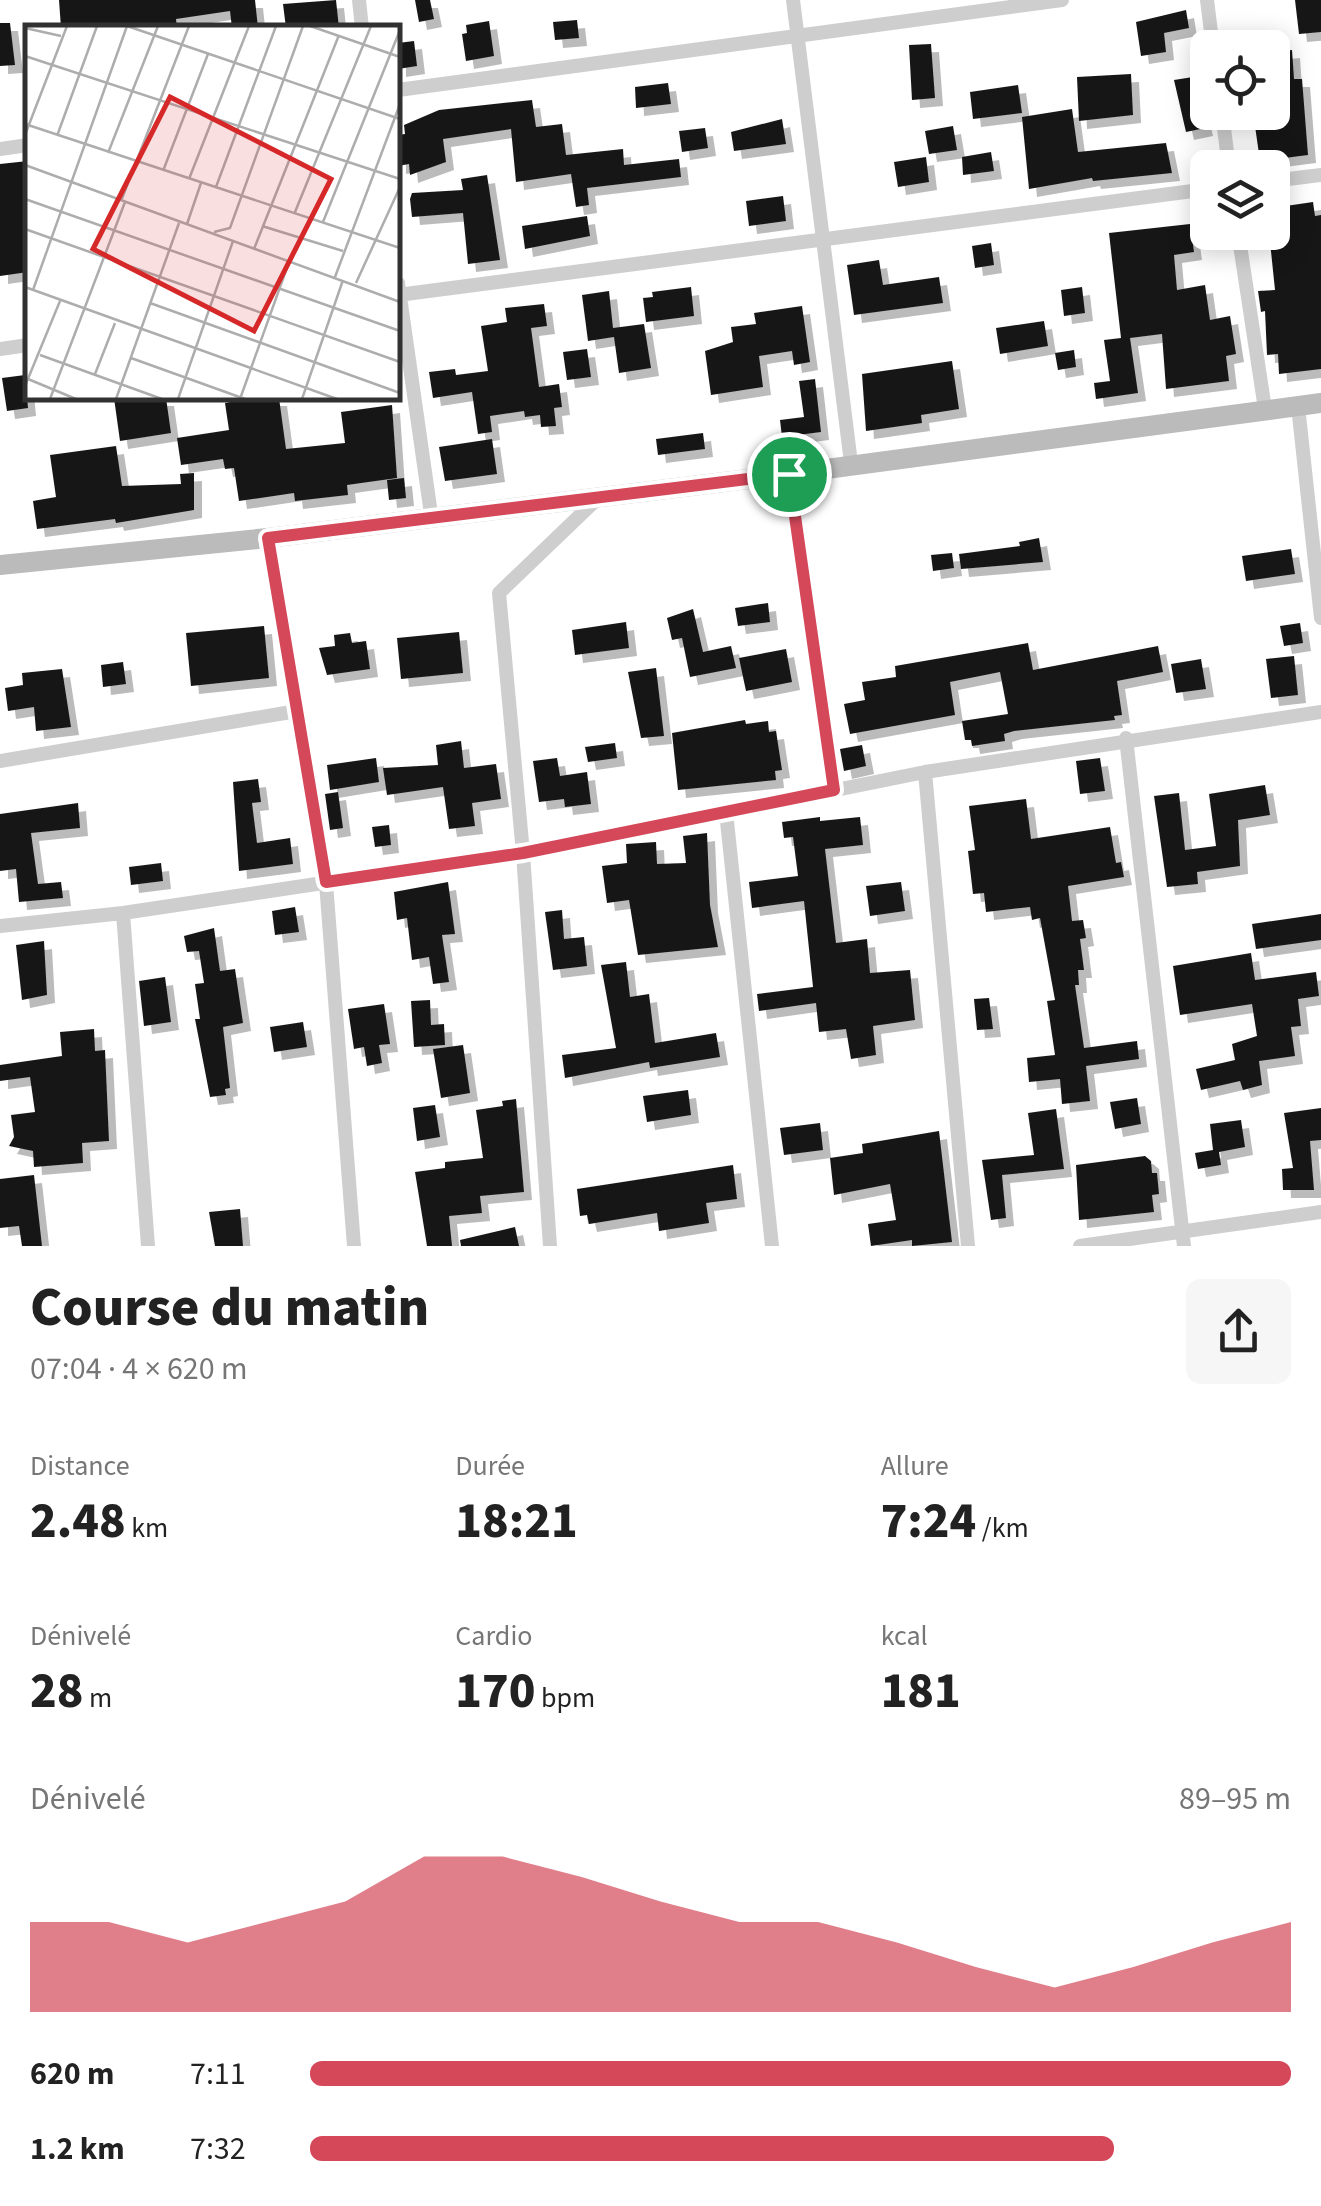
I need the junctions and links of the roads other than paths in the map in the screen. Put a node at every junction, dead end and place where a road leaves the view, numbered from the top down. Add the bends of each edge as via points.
1 (358, 0) edge
2 (793, 0) edge
3 (1062, 0) edge
4 (1207, 0) edge
5 (362, 25) edge
6 (1211, 30) edge
7 (798, 34) junction
8 (400, 90) edge
9 (25, 145) edge
10 (0, 149) edge
11 (1321, 175) edge
12 (1290, 179) edge
13 (1190, 191) edge
14 (824, 239) junction
15 (1241, 250) edge
16 (400, 291) edge
17 (400, 305) edge
18 (25, 346) edge
19 (0, 349) edge
20 (1321, 403) edge
21 (1298, 406) junction
22 (1266, 408) junction
23 (850, 464) junction
24 (789, 474) junction
25 (602, 495) junction
26 (431, 514) junction
27 (268, 538) junction
28 (0, 557) edge
29 (0, 565) edge
30 (1321, 618) edge
31 (297, 711) junction
32 (1321, 712) edge
33 (1126, 738) junction
34 (0, 761) edge
35 (925, 772) junction
36 (834, 790) junction
37 (726, 812) junction
38 (523, 853) junction
39 (326, 882) junction
40 (122, 913) junction
41 (0, 926) edge
42 (1321, 1212) edge
43 (1184, 1240) edge
44 (148, 1246) edge
45 (354, 1246) edge
46 (550, 1246) edge
47 (772, 1246) edge
48 (968, 1246) edge
49 (1080, 1246) edge

1 - 5 street
2 - 7 street
3 - 7 street
4 - 6 street
7 - 8 street
7 - 14 street
9 - 10 street
11 - 12 street
13 - 14 street
14 - 16 street
14 - 23 street
15 - 22 street
17 - 26 street
18 - 19 street
20 - 21 street
21 - 22 street
21 - 30 street
22 - 23 street
23 - 24 street
24 - 25 street
24 - 36 street
25 - 26 street
25 - 38 street via 498,593
26 - 27 street
27 - 29 street
27 - 31 street
28 - 29 street
31 - 34 street
31 - 39 street
32 - 33 street
33 - 35 street
33 - 43 street
35 - 36 street
35 - 48 street
36 - 37 street
37 - 38 street
37 - 47 street
38 - 39 street
38 - 46 street
39 - 40 street
39 - 45 street
40 - 41 street
40 - 44 street
42 - 43 street
43 - 49 street

